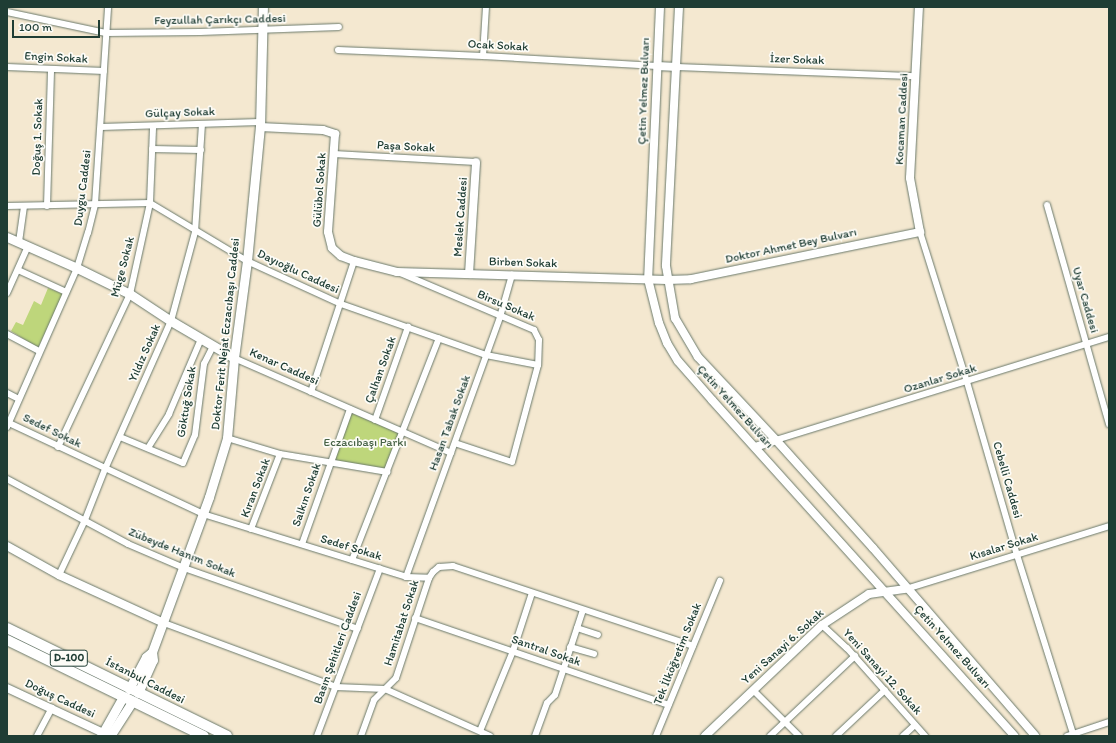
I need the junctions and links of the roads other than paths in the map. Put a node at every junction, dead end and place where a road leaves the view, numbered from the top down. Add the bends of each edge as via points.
1 (108, 7) edge
2 (263, 7) edge
3 (486, 7) edge
4 (660, 7) edge
5 (679, 7) edge
6 (919, 7) edge
7 (7, 12) edge
8 (339, 27) dead end
9 (262, 30) junction
10 (106, 33) junction
11 (338, 50) dead end
12 (483, 56) junction
13 (657, 66) junction
14 (677, 66) junction
15 (7, 67) edge
16 (51, 70) junction
17 (104, 71) junction
18 (916, 76) junction
19 (202, 125) junction
20 (260, 125) junction
21 (101, 127) junction
22 (153, 127) junction
23 (335, 134) joint
24 (152, 149) junction
25 (201, 150) junction
26 (334, 154) junction
27 (476, 162) joint
28 (150, 203) junction
29 (95, 204) junction
30 (1047, 205) dead end
31 (7, 206) edge
32 (24, 206) junction
33 (47, 206) junction
34 (195, 232) junction
35 (920, 232) junction
36 (7, 237) edge
37 (19, 242) junction
38 (28, 246) junction
39 (332, 248) joint
40 (247, 261) junction
41 (354, 261) junction
42 (77, 268) junction
43 (18, 270) junction
44 (397, 272) junction
45 (469, 274) junction
46 (512, 275) junction
47 (648, 279) junction
48 (667, 280) junction
49 (66, 292) junction
50 (7, 293) edge
51 (130, 294) junction
52 (341, 304) junction
53 (500, 317) junction
54 (172, 321) junction
55 (408, 327) junction
56 (7, 334) edge
57 (1109, 337) edge
58 (439, 338) junction
59 (201, 339) junction
60 (1086, 344) junction
61 (213, 346) junction
62 (39, 351) junction
63 (486, 355) junction
64 (234, 358) junction
65 (538, 365) junction
66 (968, 382) junction
67 (311, 392) junction
68 (7, 393) edge
69 (19, 399) junction
70 (350, 409) junction
71 (375, 420) junction
72 (1109, 424) edge
73 (8, 425) edge
74 (402, 432) junction
75 (120, 437) junction
76 (227, 438) junction
77 (776, 440) junction
78 (454, 443) junction
79 (58, 447) junction
80 (754, 447) junction
81 (148, 448) junction
82 (451, 453) junction
83 (280, 454) junction
84 (330, 462) junction
85 (105, 469) junction
86 (386, 472) junction
87 (7, 479) edge
88 (204, 514) junction
89 (85, 520) junction
90 (1109, 526) edge
91 (251, 528) junction
92 (302, 544) junction
93 (7, 546) edge
94 (1017, 555) junction
95 (352, 560) junction
96 (184, 568) junction
97 (380, 568) junction
98 (59, 575) junction
99 (406, 577) junction
100 (429, 578) junction
101 (720, 581) dead end
102 (906, 589) junction
103 (885, 591) junction
104 (532, 593) junction
105 (583, 610) junction
106 (415, 618) junction
107 (164, 623) junction
108 (822, 625) junction
109 (7, 628) edge
110 (577, 628) junction
111 (358, 629) junction
112 (598, 635) dead end
113 (7, 640) edge
114 (694, 646) junction
115 (570, 647) junction
116 (513, 651) junction
117 (594, 654) dead end
118 (855, 656) junction
119 (563, 668) junction
120 (336, 687) junction
121 (7, 688) edge
122 (385, 689) junction
123 (753, 690) junction
124 (885, 690) junction
125 (130, 695) junction
126 (669, 705) junction
127 (52, 708) junction
128 (785, 722) junction
129 (1109, 722) edge
130 (915, 725) junction
131 (480, 731) junction
132 (107, 735) edge
133 (1070, 735) edge
134 (37, 736) edge
135 (204, 736) edge
136 (228, 736) edge
137 (317, 736) edge
138 (361, 736) edge
139 (490, 736) edge
140 (535, 736) edge
141 (656, 736) edge
142 (705, 736) edge
143 (770, 736) edge
144 (799, 736) edge
145 (836, 736) edge
146 (903, 736) edge
147 (925, 736) edge
148 (1015, 736) edge
149 (1035, 736) edge

1 - 10 street, Duygu Caddesi
2 - 9 main road, Doktor Ferit Nejat Eczacıbaşı Caddesi
3 - 12 street
4 - 13 street, Çetin Yelmez Bulvarı
5 - 14 street, Çetin Yelmez Bulvarı
6 - 18 street, Kocaman Caddesi
7 - 10 street, Feyzullah Çarıkçı Caddesi
8 - 9 street, Feyzullah Çarıkçı Caddesi
9 - 10 street, Feyzullah Çarıkçı Caddesi
9 - 20 main road, Doktor Ferit Nejat Eczacıbaşı Caddesi
10 - 17 street, Duygu Caddesi
11 - 12 street, Ocak Sokak
12 - 13 street, Ocak Sokak
13 - 14 street
13 - 47 street, Çetin Yelmez Bulvarı
14 - 18 street, İzer Sokak
14 - 48 street, Çetin Yelmez Bulvarı via 667,232
15 - 16 street, Engin Sokak
16 - 17 street, Engin Sokak
16 - 33 street, Doğuş 1. Sokak
17 - 21 street, Duygu Caddesi
18 - 35 street, Kocaman Caddesi via 910,178
19 - 20 street, Gülçay Sokak
19 - 22 street, Gülçay Sokak
19 - 25 street, Yıldız Sokak
20 - 23 street, Gülçay Sokak via 323,130
20 - 40 main road, Doktor Ferit Nejat Eczacıbaşı Caddesi
21 - 22 street, Gülçay Sokak
21 - 29 street, Duygu Caddesi
22 - 24 street, Müge Sokak
23 - 26 street, Gülübol Sokak
24 - 25 street
24 - 28 street, Müge Sokak
25 - 34 street, Yıldız Sokak
26 - 27 street, Paşa Sokak
26 - 39 street, Gülübol Sokak via 328,232
27 - 45 street, Meslek Caddesi
28 - 29 street
28 - 34 street, Dayıoğlu Caddesi
28 - 51 street, Müge Sokak
29 - 33 street
29 - 42 street, Duygu Caddesi
30 - 60 street, Uyar Caddesi
31 - 32 street
32 - 33 street
32 - 37 street
34 - 40 street, Dayıoğlu Caddesi
34 - 54 street, Yıldız Sokak
35 - 48 street, Doktor Ahmet Bey Bulvarı via 691,279
35 - 66 street, Cebelli Caddesi
36 - 37 main road, Kenar Caddesi
37 - 38 main road, Kenar Caddesi
38 - 42 main road, Kenar Caddesi
38 - 43 street
39 - 41 street, Birsu Sokak via 341,256
40 - 52 street, Dayıoğlu Caddesi
40 - 64 main road, Doktor Ferit Nejat Eczacıbaşı Caddesi
41 - 44 street, Birsu Sokak
41 - 52 street
42 - 49 street, Duygu Caddesi
42 - 51 main road, Kenar Caddesi
43 - 49 street
43 - 50 street
44 - 45 street, Birben Sokak
44 - 53 street, Birsu Sokak
45 - 46 street, Birben Sokak
46 - 47 street, Birben Sokak
46 - 53 street, Hasan Tabak Sokak
47 - 48 street, Doktor Ahmet Bey Bulvarı
47 - 80 street, Çetin Yelmez Bulvarı via 659,323 678,361
48 - 77 street, Çetin Yelmez Bulvarı via 675,318 698,358
49 - 62 street, Duygu Caddesi
51 - 54 main road, Kenar Caddesi
51 - 79 street, Müge Sokak
52 - 55 street, Dayıoğlu Caddesi
52 - 67 street
53 - 63 street, Hasan Tabak Sokak
53 - 65 street, Birsu Sokak via 534,330 539,340
54 - 59 main road, Kenar Caddesi
54 - 75 street, Yıldız Sokak
55 - 58 street, Dayıoğlu Caddesi
55 - 71 street, Çalhan Sokak
56 - 62 street
57 - 60 street, Ozanlar Sokak
58 - 63 street, Dayıoğlu Caddesi
58 - 74 street
59 - 61 main road, Kenar Caddesi
59 - 81 street via 169,414
60 - 66 street, Ozanlar Sokak
60 - 72 street, Uyar Caddesi
61 - 64 main road, Kenar Caddesi
61 - 81 street, Göktuğ Sokak via 204,364 195,435 183,463
62 - 69 street, Duygu Caddesi
63 - 65 street, Dayıoğlu Caddesi
63 - 78 street, Hasan Tabak Sokak
64 - 67 street, Kenar Caddesi
64 - 76 main road, Doktor Ferit Nejat Eczacıbaşı Caddesi
65 - 78 street, Birsu Sokak via 512,462
66 - 77 street, Ozanlar Sokak
66 - 94 street, Cebelli Caddesi
67 - 70 street, Kenar Caddesi
68 - 69 street
69 - 73 street, Duygu Caddesi
70 - 71 street, Kenar Caddesi
70 - 84 street, Salkın Sokak
71 - 74 street, Kenar Caddesi
73 - 79 street, Sedef Sokak
74 - 82 street, Kenar Caddesi
74 - 86 street
75 - 81 street
75 - 85 street, Yıldız Sokak
76 - 83 street
76 - 88 main road, Doktor Ferit Nejat Eczacıbaşı Caddesi
77 - 80 street
77 - 102 street, Çetin Yelmez Bulvarı via 873,548
78 - 82 street, Hasan Tabak Sokak
79 - 85 street, Sedef Sokak
80 - 103 street, Çetin Yelmez Bulvarı
82 - 99 street, Hasan Tabak Sokak
83 - 84 street
83 - 91 street, Kıran Sokak
84 - 86 street
84 - 92 street, Salkın Sokak
85 - 88 street, Sedef Sokak
85 - 89 street, Yıldız Sokak
86 - 95 street
87 - 89 street, Zübeyde Hanım Sokak
88 - 91 street, Sedef Sokak
88 - 96 main road, Doktor Ferit Nejat Eczacıbaşı Caddesi
89 - 96 street, Zübeyde Hanım Sokak via 128,544
89 - 98 street, Yıldız Sokak
90 - 94 street, Kısalar Sokak
91 - 92 street, Sedef Sokak
92 - 95 street, Sedef Sokak
93 - 98 street
94 - 102 street, Kısalar Sokak
94 - 133 street, Cebelli Caddesi
95 - 97 street, Sedef Sokak
96 - 107 main road, Doktor Ferit Nejat Eczacıbaşı Caddesi
96 - 111 street, Zübeyde Hanım Sokak
97 - 99 street, Sedef Sokak
97 - 111 street, Basın Şehitleri Caddesi
98 - 107 street
99 - 100 street, Sedef Sokak
100 - 104 street via 439,567 453,566
100 - 106 street, Hamitabat Sokak
101 - 114 street, Tek İlköğretim Sokak
102 - 103 street, Yeni Sanayi 6. Sokak
102 - 149 street, Çetin Yelmez Bulvarı
103 - 108 street, Yeni Sanayi 6. Sokak via 869,594
103 - 148 street, Çetin Yelmez Bulvarı
104 - 105 street
104 - 116 street
105 - 110 street
105 - 114 street
106 - 116 street, Santral Sokak
106 - 122 street, Hamitabat Sokak via 396,678
107 - 120 street
107 - 125 main road, Doktor Ferit Nejat Eczacıbaşı Caddesi
108 - 118 street, Yeni Sanayi 12. Sokak
108 - 123 street, Yeni Sanayi 6. Sokak
109 - 125 highway, İstanbul Caddesi / D-100
110 - 112 street
110 - 115 street
111 - 120 street, Basın Şehitleri Caddesi
113 - 125 highway, İstanbul Caddesi / D-100
114 - 126 street, Tek İlköğretim Sokak
115 - 117 street
115 - 119 street
116 - 119 street, Santral Sokak
116 - 131 street
118 - 124 street, Yeni Sanayi 12. Sokak
118 - 128 street
119 - 126 street, Santral Sokak
119 - 140 street via 555,695 547,703
120 - 122 street
120 - 137 street, Basın Şehitleri Caddesi
121 - 127 street, Doğuş Caddesi
122 - 131 street
122 - 138 street, Hamitabat Sokak via 374,700
123 - 128 street
123 - 142 street, Yeni Sanayi 6. Sokak
124 - 130 street, Yeni Sanayi 12. Sokak
124 - 145 street
125 - 132 main road, Doktor Ferit Nejat Eczacıbaşı Caddesi
125 - 135 highway, İstanbul Caddesi / D-100
125 - 136 highway, İstanbul Caddesi / D-100
126 - 141 street, Tek İlköğretim Sokak
127 - 132 street, Doğuş Caddesi
127 - 134 street
128 - 143 street
128 - 144 street
129 - 133 street
130 - 146 street
130 - 147 street, Yeni Sanayi 12. Sokak
131 - 139 street

